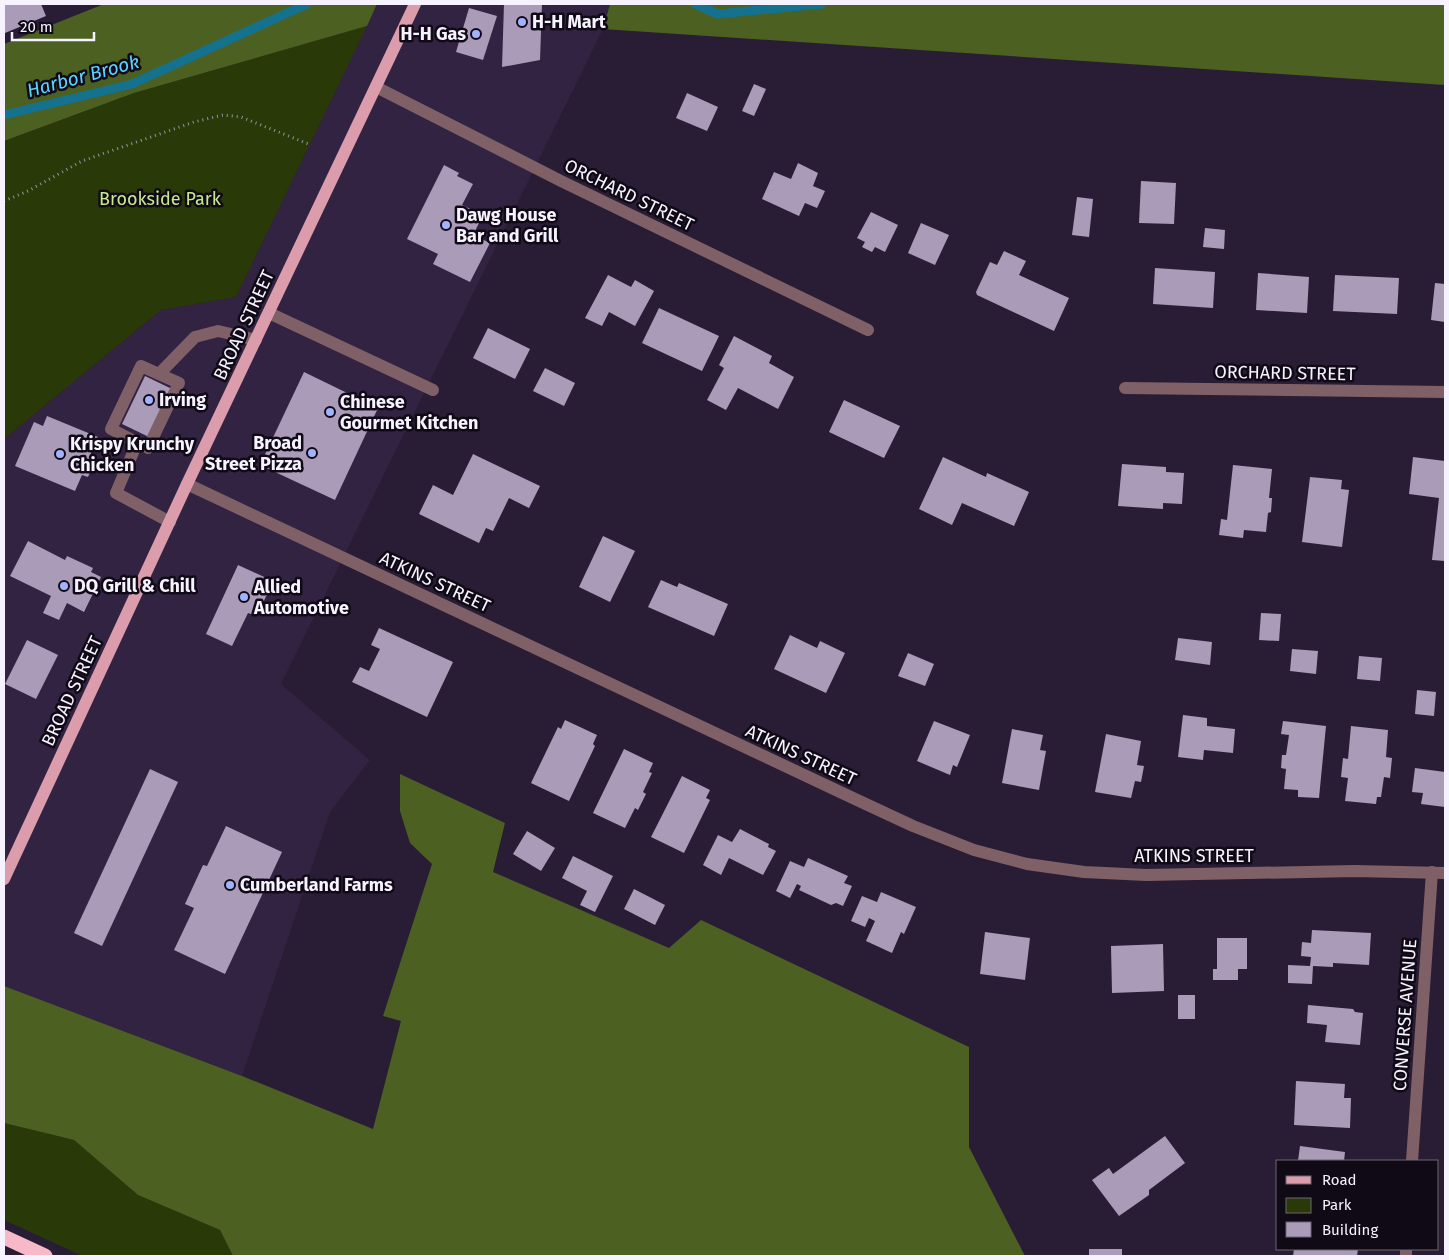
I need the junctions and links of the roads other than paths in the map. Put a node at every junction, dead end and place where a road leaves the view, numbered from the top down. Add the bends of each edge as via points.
1 (415, 4) edge
2 (376, 87) junction
3 (269, 313) junction
4 (868, 330) dead end
5 (256, 340) junction
6 (159, 374) junction
7 (1125, 388) dead end
8 (433, 390) dead end
9 (1445, 392) edge
10 (137, 443) junction
11 (187, 484) junction
12 (170, 522) junction
13 (1439, 873) edge
14 (4, 879) edge
15 (1412, 1160) edge
16 (4, 1237) edge
17 (45, 1256) edge

1 - 2 main road, BROAD STREET
2 - 3 main road, BROAD STREET
2 - 4 street, ORCHARD STREET via 560,181
3 - 5 main road, BROAD STREET
3 - 8 street
5 - 6 street via 218,331 195,337
5 - 11 main road, BROAD STREET
6 - 10 street via 179,383 148,448
6 - 10 street via 141,366 111,429
7 - 9 street, ORCHARD STREET
10 - 12 street via 116,493
11 - 12 main road, BROAD STREET
11 - 13 street, ATKINS STREET via 846,795 974,850 1027,864 1093,873
12 - 14 main road, BROAD STREET
13 - 15 street, CONVERSE AVENUE
16 - 17 highway

